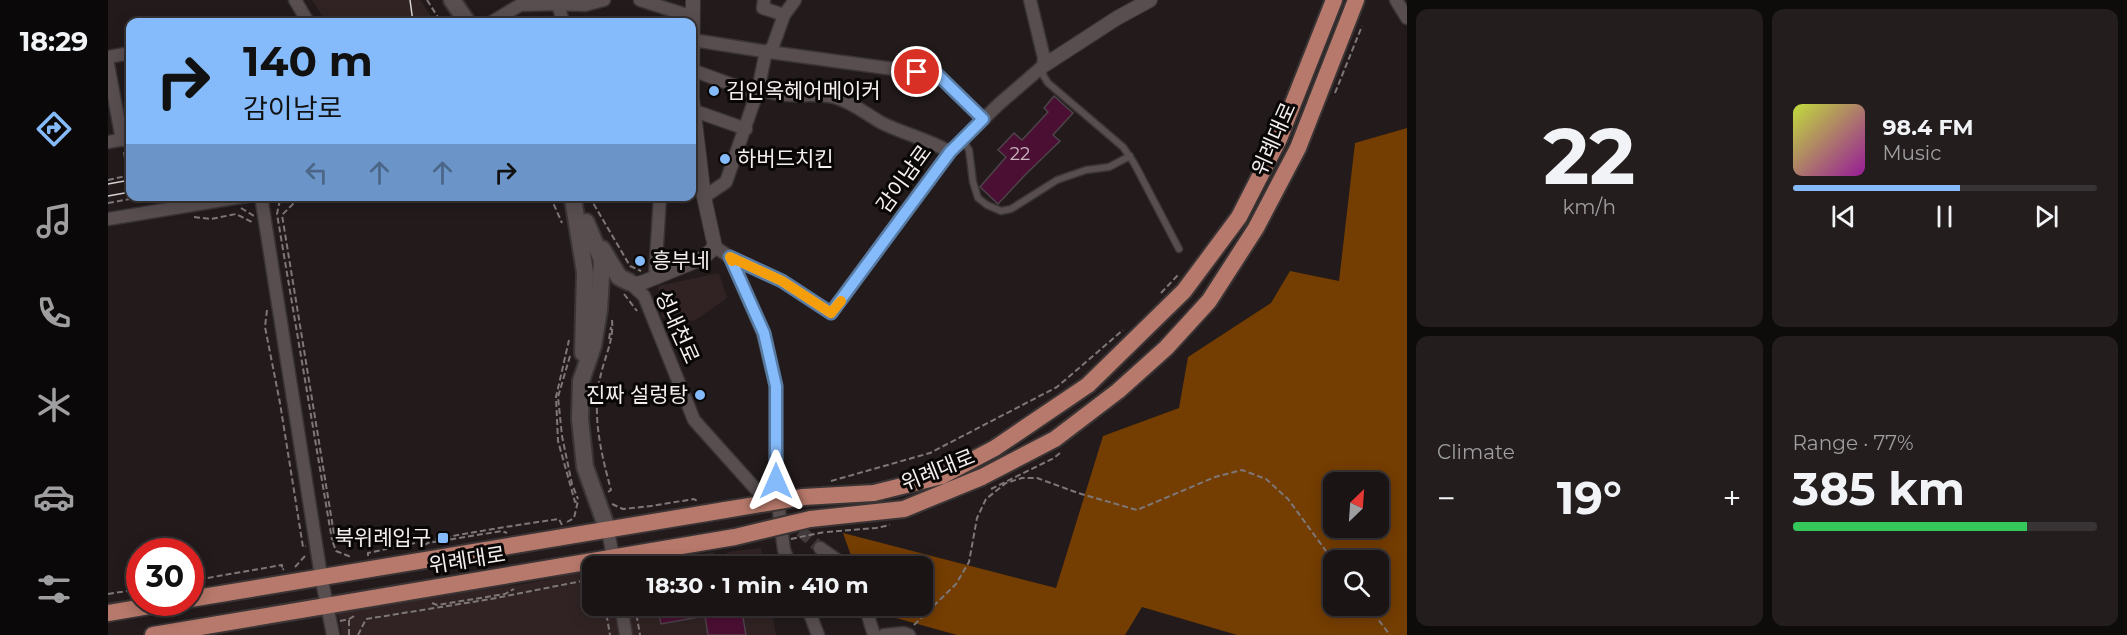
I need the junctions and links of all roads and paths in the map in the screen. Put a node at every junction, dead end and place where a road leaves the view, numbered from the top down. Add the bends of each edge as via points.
1 (295, 0) edge
2 (427, 0) edge
3 (452, 0) edge
4 (604, 0) edge
5 (640, 0) edge
6 (693, 0) edge
7 (764, 0) edge
8 (795, 0) edge
9 (1030, 0) edge
10 (1150, 0) edge
11 (1334, 0) edge
12 (1356, 0) edge
13 (1396, 0) edge
14 (559, 2) edge
15 (520, 3) edge
16 (784, 15) junction
17 (693, 17) joint
18 (303, 18) edge
19 (438, 18) edge
20 (464, 18) edge
21 (498, 18) edge
22 (562, 18) edge
23 (1407, 18) edge
24 (696, 42) edge
25 (769, 52) junction
26 (126, 54) edge
27 (108, 57) edge
28 (108, 64) edge
29 (1043, 66) junction
30 (696, 71) edge
31 (758, 90) junction
32 (696, 111) edge
33 (983, 119) junction
34 (696, 121) edge
35 (746, 129) junction
36 (126, 139) edge
37 (962, 140) junction
38 (108, 142) edge
39 (950, 152) junction
40 (1130, 156) junction
41 (126, 176) edge
42 (108, 180) edge
43 (704, 197) junction
44 (126, 200) edge
45 (217, 201) edge
46 (262, 201) edge
47 (280, 201) edge
48 (296, 201) edge
49 (552, 201) edge
50 (578, 201) edge
51 (579, 201) edge
52 (581, 201) edge
53 (660, 201) edge
54 (108, 203) edge
55 (193, 217) dead end
56 (108, 219) edge
57 (586, 222) junction
58 (566, 230) dead end
59 (254, 232) dead end
60 (716, 247) junction
61 (1179, 249) dead end
62 (730, 257) junction
63 (1180, 272) dead end
64 (655, 273) junction
65 (625, 287) junction
66 (1156, 298) dead end
67 (267, 307) dead end
68 (639, 313) dead end
69 (1123, 330) dead end
70 (570, 337) dead end
71 (581, 381) junction
72 (593, 400) dead end
73 (821, 484) dead end
74 (606, 493) dead end
75 (762, 496) dead end
76 (698, 501) dead end
77 (612, 503) dead end
78 (623, 508) junction
79 (624, 513) dead end
80 (608, 531) junction
81 (332, 540) junction
82 (819, 548) tunnel mouth
83 (1325, 550) edge
84 (613, 556) edge
85 (647, 556) edge
86 (786, 556) edge
87 (831, 556) edge
88 (582, 568) edge
89 (321, 576) junction
90 (204, 579) edge
91 (582, 581) edge
92 (126, 591) edge
93 (108, 594) edge
94 (204, 597) edge
95 (327, 605) junction
96 (126, 610) edge
97 (108, 613) edge
98 (607, 616) edge
99 (623, 616) edge
100 (637, 616) edge
101 (811, 616) edge
102 (867, 616) edge
103 (1376, 616) edge
104 (349, 619) dead end
105 (906, 634) edge
106 (153, 635) edge
107 (333, 635) edge
108 (348, 635) edge
109 (358, 635) edge
110 (610, 635) edge
111 (626, 635) edge
112 (640, 635) edge
113 (818, 635) edge
114 (874, 635) edge
115 (884, 635) edge
116 (1390, 635) edge

1 - 18 street
2 - 19 path
3 - 20 main road
4 - 14 street via 585,5
5 - 17 street
6 - 17 street
7 - 16 street via 763,8
8 - 16 street
9 - 29 street
10 - 29 street, 감이남로
11 - 80 main road, 위례대로, bridge via 1279,139 1239,217 1184,291 1088,386 995,448 942,476 874,493 803,497
12 - 85 main road, 위례대로, bridge via 1298,148 1256,228 1209,301 1166,348 1118,391 1054,439 982,477 904,509 810,519
13 - 23 street
14 - 15 street
14 - 22 street
15 - 21 street
16 - 25 street
24 - 25 street
25 - 31 street
25 - 33 street via 938,75
26 - 27 street
28 - 36 street
29 - 33 street, 감이남로
29 - 40 lane via 1048,83
30 - 31 street via 752,92
31 - 35 street
31 - 39 street via 836,98
32 - 35 street
33 - 37 street, 감이남로
34 - 43 street
35 - 43 street via 726,182
36 - 38 street
37 - 39 street, 감이남로
37 - 40 lane via 969,150 978,198 1001,211 1011,209 1057,180 1086,170 1109,168
39 - 62 street, 감이남로 via 831,313 782,281
40 - 61 lane
41 - 42 path
43 - 60 street
44 - 54 path
45 - 56 street
46 - 89 street
47 - 81 path via 277,214
48 - 81 path via 282,215
49 - 58 path
50 - 71 main road via 585,272
51 - 57 main road
52 - 64 path via 630,266
53 - 64 street
55 - 59 path via 211,219 236,214 252,222
57 - 65 main road
57 - 71 main road via 602,260 593,346
60 - 62 street
60 - 64 street, 성내천로 via 703,258
62 - 86 street via 764,333 776,386 776,481
63 - 66 path
64 - 65 street, 성내천로
65 - 68 path via 628,301
65 - 75 street, 성내천로 via 644,296 693,420
67 - 90 path via 266,327 303,546 307,546 305,557 296,567
69 - 73 path via 1057,387 930,453
70 - 81 path via 556,397 558,441 575,502 578,501 574,518 562,525 559,519 428,540 368,553 369,556 351,557 336,551
71 - 80 main road via 585,467
72 - 74 path via 600,361 607,351 611,330 610,312 613,330 600,375 596,409 599,447 611,490
76 - 78 path
77 - 78 path
78 - 79 path
80 - 84 street
80 - 89 main road, 위례대로
82 - 87 street
83 - 105 path via 1288,500 1266,479 1242,470 1215,477 1137,510 1037,478 1022,478 1006,483 986,499 977,518 969,562 956,584
88 - 95 main road, 위례대로
89 - 94 main road, 위례대로
89 - 95 street
91 - 109 path via 366,619
92 - 93 path
95 - 106 main road, 위례대로
95 - 107 street
96 - 97 main road
98 - 110 path
99 - 111 street
100 - 112 path
101 - 113 street
102 - 114 street
103 - 116 path
104 - 108 path
105 - 115 street

